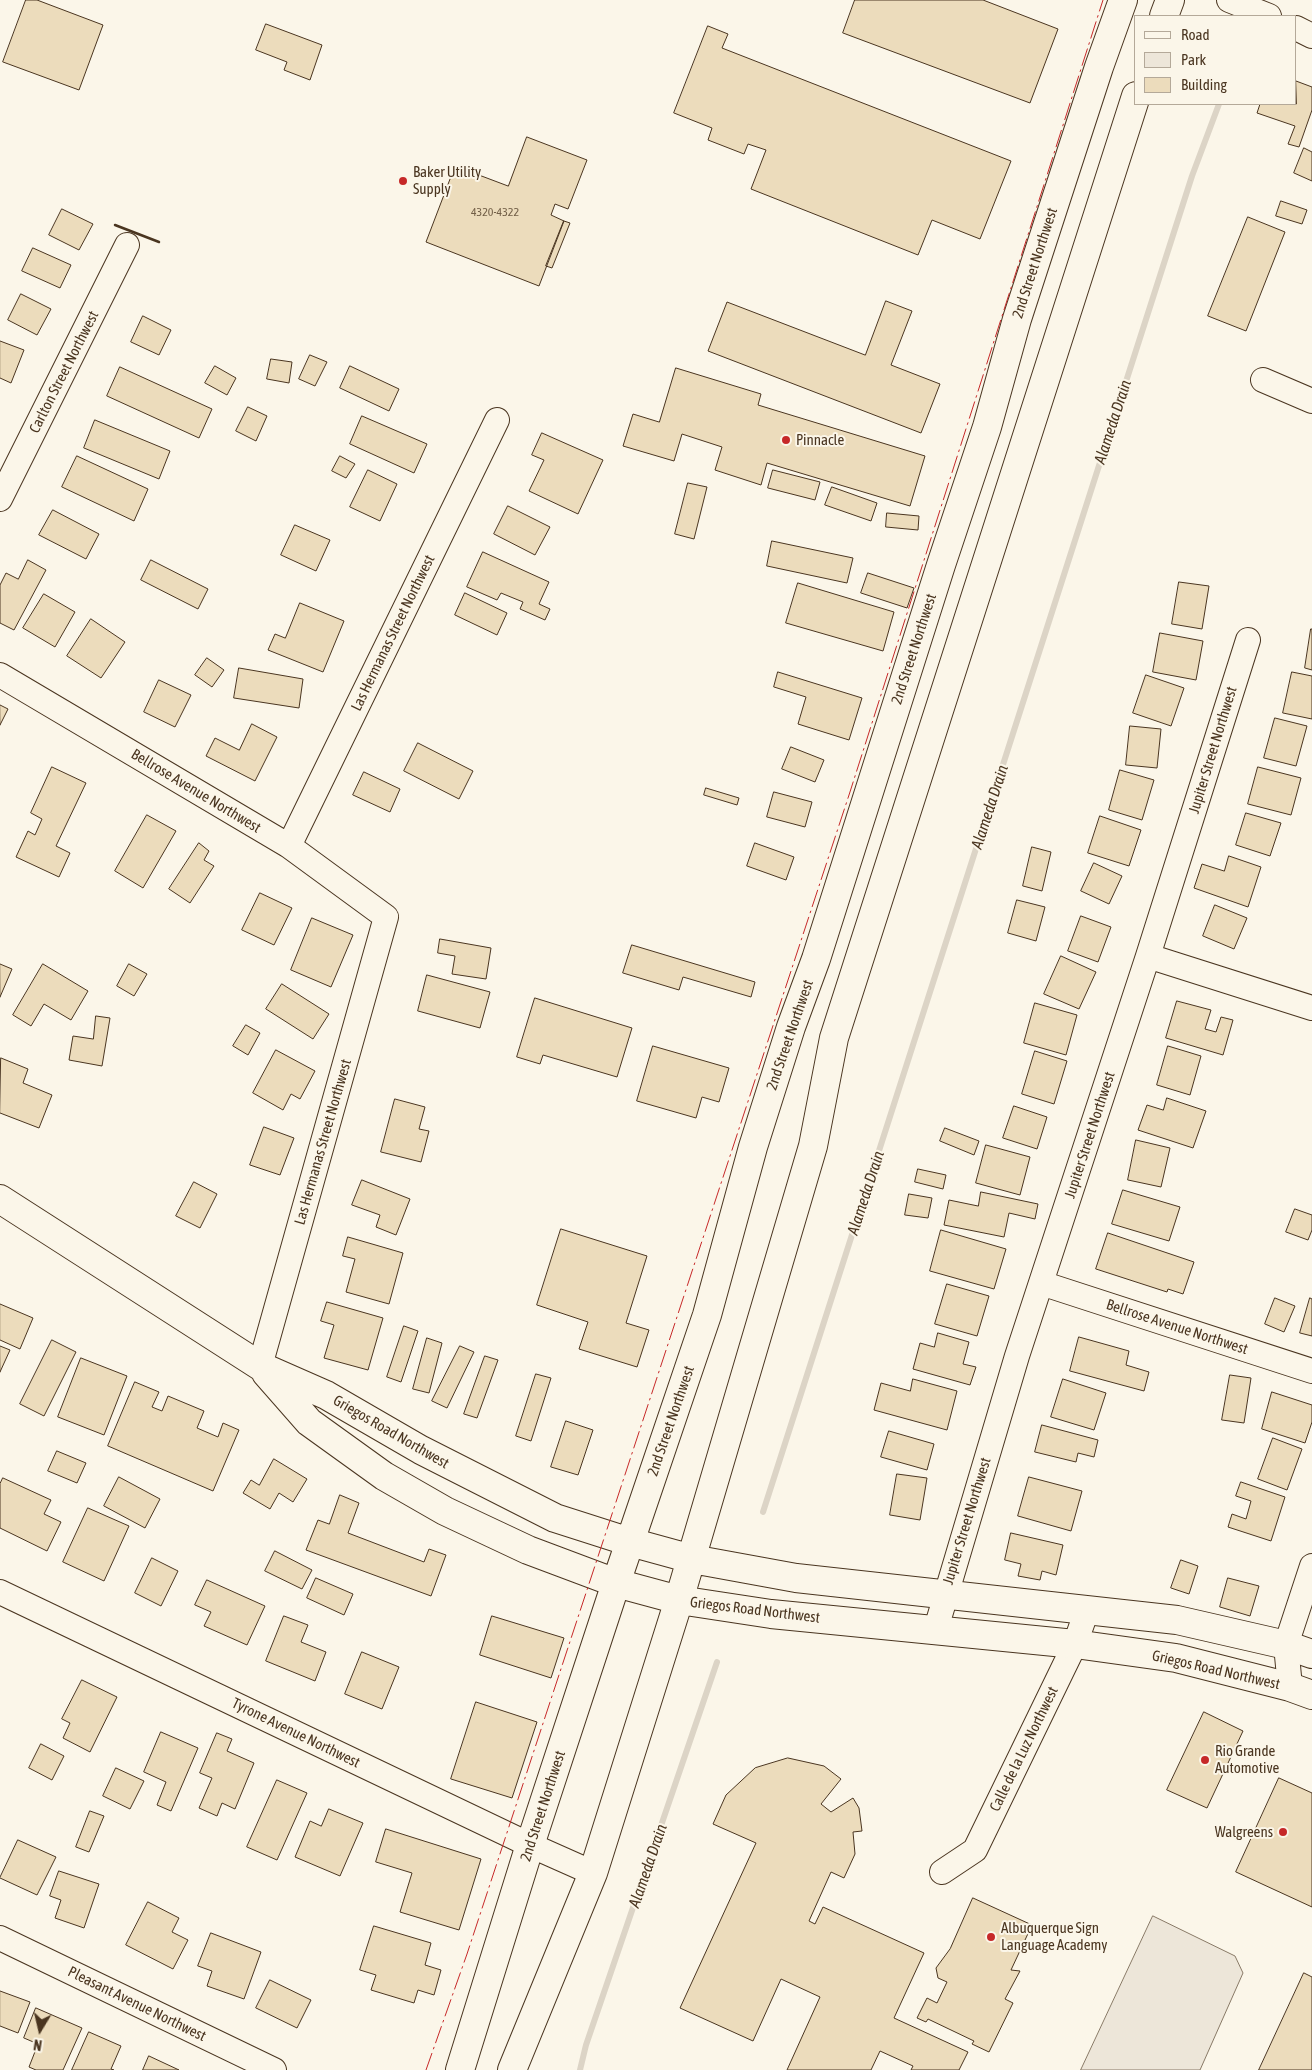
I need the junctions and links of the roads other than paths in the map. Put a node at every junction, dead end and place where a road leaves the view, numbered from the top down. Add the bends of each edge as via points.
1 (1123, 0) edge
2 (1170, 0) edge
3 (1229, 0) edge
4 (1164, 15) edge
5 (1266, 15) edge
6 (1297, 28) edge
7 (1312, 36) edge
8 (1134, 102) edge
9 (127, 245) dead end
10 (1262, 380) dead end
11 (1312, 401) edge
12 (497, 420) dead end
13 (0, 499) edge
14 (1248, 640) dead end
15 (0, 675) edge
16 (289, 846) junction
17 (386, 917) joint
18 (1148, 956) junction
19 (1312, 1008) edge
20 (0, 1199) edge
21 (1041, 1283) junction
22 (260, 1366) junction
23 (1312, 1371) edge
24 (630, 1542) junction
25 (692, 1559) junction
26 (1312, 1566) edge
27 (616, 1583) junction
28 (0, 1592) edge
29 (946, 1594) junction
30 (679, 1600) junction
31 (1087, 1610) junction
32 (935, 1632) junction
33 (1075, 1644) junction
34 (1286, 1645) junction
35 (1312, 1654) edge
36 (1301, 1691) edge
37 (530, 1845) junction
38 (942, 1872) dead end
39 (593, 1873) junction
40 (0, 1938) edge
41 (274, 2070) edge
42 (460, 2070) edge
43 (512, 2070) edge

1 - 24 main road, 2nd Street Northwest via 1017,319 987,428 753,1147 707,1315
2 - 4 main road
3 - 5 street
6 - 7 street
8 - 25 main road via 834,1038 813,1146
9 - 13 street, Carlton Street Northwest
10 - 11 street
12 - 16 street, Las Hermanas Street Northwest
14 - 18 street, Jupiter Street Northwest
15 - 16 street, Bellrose Avenue Northwest
16 - 17 street, Bellrose Avenue Northwest
17 - 22 street, Las Hermanas Street Northwest
18 - 19 street
18 - 21 street, Jupiter Street Northwest
20 - 22 main road, Griegos Road Northwest
21 - 23 street, Bellrose Avenue Northwest
21 - 29 street, Jupiter Street Northwest
22 - 24 main road, Griegos Road Northwest via 326,1395 421,1450 555,1518
22 - 27 main road, Griegos Road Northwest via 309,1422 384,1476 445,1511 528,1550
24 - 25 main road, Griegos Road Northwest
24 - 27 main road, 2nd Street Northwest
25 - 29 main road, Griegos Road Northwest via 796,1578
25 - 30 main road
26 - 34 street
27 - 30 main road, Griegos Road Northwest
27 - 37 main road, 2nd Street Northwest
28 - 37 street, Tyrone Avenue Northwest
29 - 31 main road, Griegos Road Northwest
29 - 32 street, Jupiter Street Northwest
30 - 32 main road, Griegos Road Northwest
30 - 39 main road
31 - 33 street, Calle de la Luz Northwest
31 - 34 main road, Griegos Road Northwest via 1176,1620
32 - 33 main road, Griegos Road Northwest
33 - 36 main road, Griegos Road Northwest via 1176,1658
33 - 38 street, Calle de la Luz Northwest via 975,1850
34 - 35 main road, Griegos Road Northwest
34 - 36 street
37 - 39 street, Tyrone Avenue Northwest
37 - 42 main road, 2nd Street Northwest
39 - 43 main road
40 - 41 street, Pleasant Avenue Northwest

